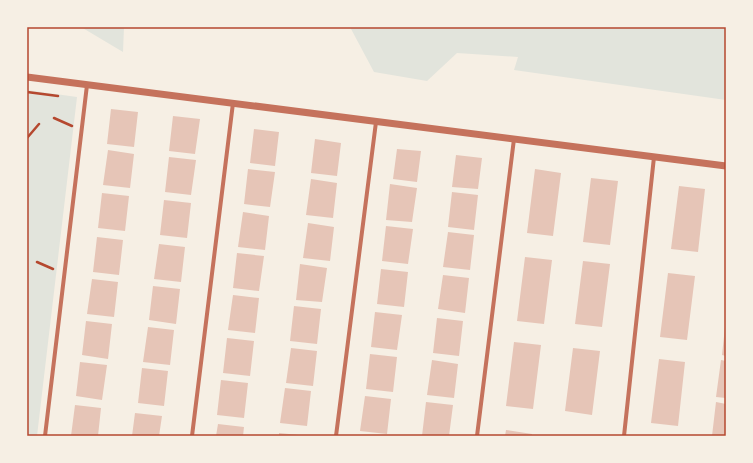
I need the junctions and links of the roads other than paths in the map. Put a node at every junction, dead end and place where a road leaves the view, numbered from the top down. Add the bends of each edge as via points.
1 (27, 77) edge
2 (87, 85) junction
3 (233, 103) junction
4 (376, 122) junction
5 (514, 139) junction
6 (654, 157) junction
7 (726, 166) edge
8 (45, 436) edge
9 (192, 436) edge
10 (336, 436) edge
11 (477, 436) edge
12 (624, 436) edge

1 - 2 street
2 - 3 street
2 - 8 street
3 - 4 street
3 - 9 street
4 - 5 street
4 - 10 street
5 - 6 street
5 - 11 street
6 - 7 street
6 - 12 street

